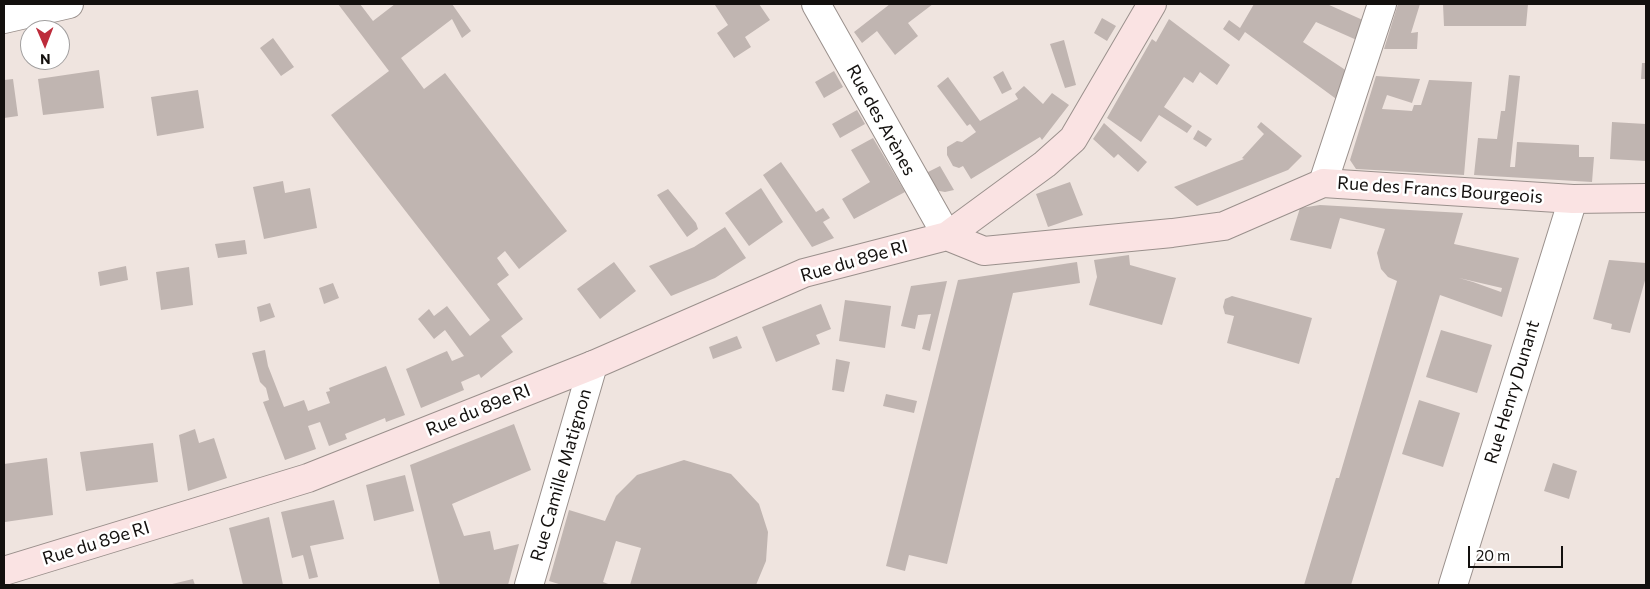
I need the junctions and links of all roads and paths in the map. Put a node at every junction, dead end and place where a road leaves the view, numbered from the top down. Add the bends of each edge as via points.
1 (69, 4) edge
2 (816, 4) edge
3 (1152, 4) edge
4 (1382, 4) edge
5 (4, 19) edge
6 (1323, 183) junction
7 (1646, 198) edge
8 (1573, 199) junction
9 (947, 236) junction
10 (593, 364) junction
11 (4, 571) edge
12 (529, 585) edge
13 (1453, 585) edge

1 - 5 street
2 - 9 street, Rue des Arènes
3 - 9 street via 1073,139 1045,164
4 - 6 street
6 - 8 street, Rue des Francs Bourgeois
6 - 9 street, Rue des Francs Bourgeois via 1224,226 984,251
7 - 8 street, Rue des Francs Bourgeois
8 - 13 street, Rue Henry Dunant
9 - 10 street, Rue du 89e RI via 804,273
10 - 11 street, Rue du 89e RI via 308,478
10 - 12 street, Rue Camille Matignon

